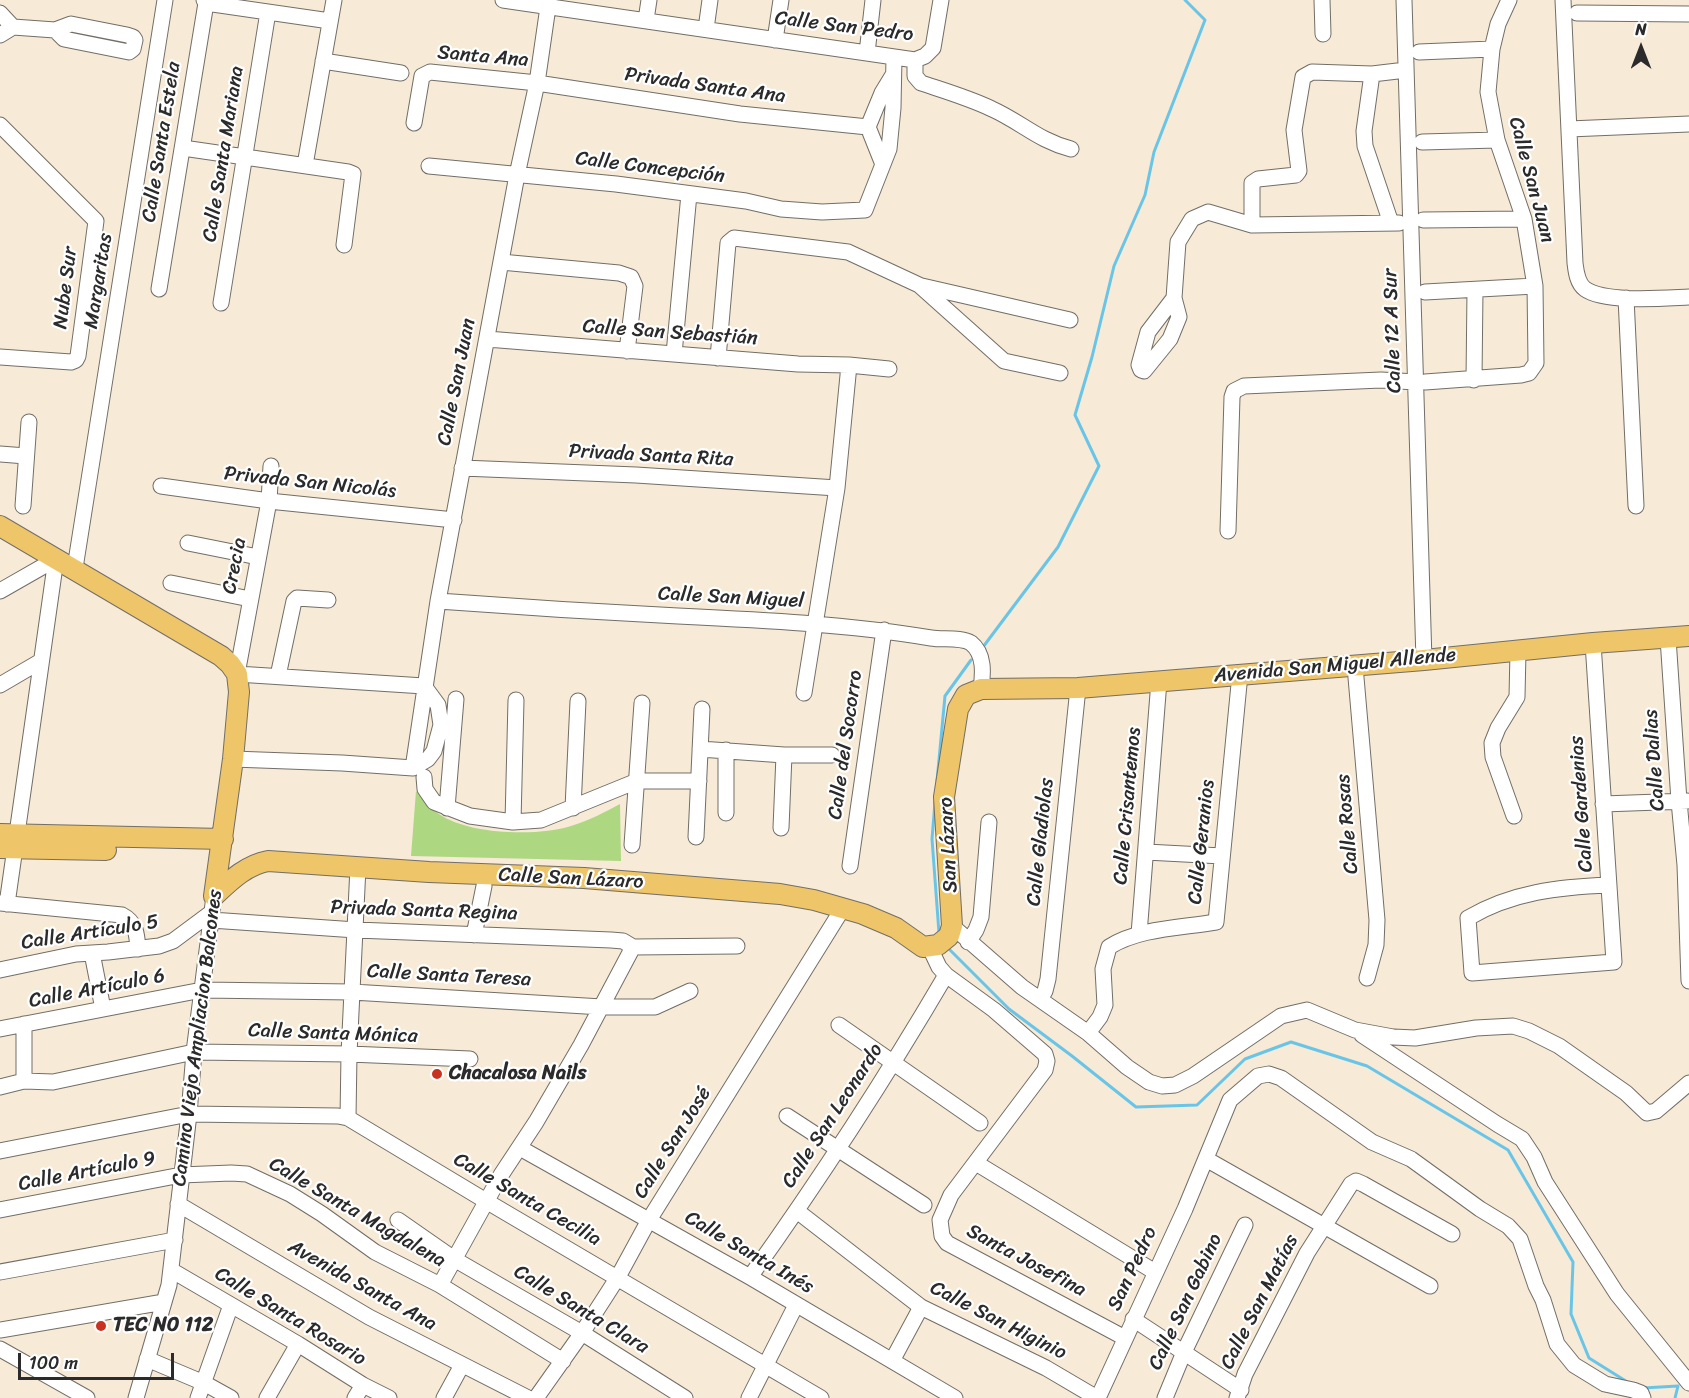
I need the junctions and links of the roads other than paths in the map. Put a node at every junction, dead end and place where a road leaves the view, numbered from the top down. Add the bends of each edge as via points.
1 (165, 0) edge
2 (334, 0) edge
3 (503, 0) edge
4 (649, 0) edge
5 (710, 0) edge
6 (781, 0) edge
7 (873, 0) edge
8 (940, 0) edge
9 (1322, 0) edge
10 (1404, 0) edge
11 (1509, 0) edge
12 (1563, 0) edge
13 (205, 1) edge
14 (549, 3) edge
15 (268, 12) junction
16 (0, 13) edge
17 (1577, 13) dead end
18 (1689, 14) edge
19 (330, 21) junction
20 (646, 21) junction
21 (706, 29) junction
22 (55, 30) junction
23 (7, 31) edge
24 (1323, 34) dead end
25 (775, 40) junction
26 (1492, 49) junction
27 (867, 52) junction
28 (1419, 52) dead end
29 (922, 56) junction
30 (323, 61) junction
31 (895, 64) junction
32 (1406, 70) junction
33 (401, 73) dead end
34 (1372, 74) junction
35 (537, 83) junction
36 (893, 108) junction
37 (414, 123) dead end
38 (1689, 124) edge
39 (0, 125) edge
40 (868, 127) junction
41 (1569, 129) junction
42 (1497, 140) junction
43 (1422, 142) dead end
44 (183, 148) junction
45 (1071, 148) dead end
46 (245, 157) junction
47 (882, 162) junction
48 (305, 165) junction
49 (429, 166) dead end
50 (517, 175) junction
51 (689, 194) junction
52 (1524, 219) junction
53 (1417, 222) junction
54 (1391, 223) junction
55 (1252, 225) junction
56 (344, 245) dead end
57 (501, 262) junction
58 (919, 285) junction
59 (1535, 286) junction
60 (159, 289) dead end
61 (1475, 290) junction
62 (1425, 292) dead end
63 (1689, 297) edge
64 (1174, 298) dead end
65 (1626, 298) junction
66 (221, 303) dead end
67 (1070, 320) dead end
68 (487, 339) junction
69 (627, 351) junction
70 (674, 354) junction
71 (0, 357) edge
72 (718, 358) junction
73 (849, 365) junction
74 (889, 369) dead end
75 (1060, 373) dead end
76 (1474, 380) junction
77 (1420, 382) junction
78 (29, 422) dead end
79 (0, 454) edge
80 (26, 456) junction
81 (271, 466) dead end
82 (462, 468) junction
83 (161, 486) dead end
84 (837, 488) junction
85 (268, 501) junction
86 (23, 506) dead end
87 (1636, 506) dead end
88 (454, 520) junction
89 (0, 526) edge
90 (1228, 531) dead end
91 (188, 543) dead end
92 (258, 557) junction
93 (56, 559) junction
94 (75, 568) junction
95 (171, 584) dead end
96 (0, 591) edge
97 (250, 599) junction
98 (328, 600) dead end
99 (438, 601) junction
100 (816, 623) junction
101 (884, 630) junction
102 (1689, 636) edge
103 (1668, 638) junction
104 (1593, 643) junction
105 (1518, 651) junction
106 (1424, 660) junction
107 (41, 661) junction
108 (1355, 666) junction
109 (237, 674) junction
110 (1240, 674) junction
111 (278, 676) junction
112 (1159, 681) junction
113 (0, 685) edge
114 (424, 686) junction
115 (1078, 688) junction
116 (981, 689) junction
117 (804, 693) dead end
118 (456, 699) dead end
119 (516, 700) dead end
120 (578, 701) dead end
121 (642, 704) dead end
122 (702, 709) dead end
123 (700, 749) junction
124 (726, 750) junction
125 (784, 755) junction
126 (832, 755) dead end
127 (233, 759) junction
128 (418, 772) junction
129 (637, 781) junction
130 (699, 781) junction
131 (1684, 801) edge
132 (1603, 804) junction
133 (444, 806) junction
134 (573, 808) junction
135 (726, 813) dead end
136 (1514, 816) dead end
137 (513, 822) junction
138 (990, 822) dead end
139 (781, 828) dead end
140 (696, 837) dead end
141 (9, 841) edge
142 (221, 845) junction
143 (632, 845) dead end
144 (1146, 852) junction
145 (1222, 856) junction
146 (850, 866) dead end
147 (358, 867) junction
148 (1609, 885) junction
149 (484, 886) dead end
150 (4, 904) edge
151 (843, 908) junction
152 (212, 909) junction
153 (356, 930) junction
154 (1139, 934) junction
155 (474, 935) junction
156 (941, 939) junction
157 (968, 942) junction
158 (737, 946) dead end
159 (633, 947) junction
160 (138, 949) junction
161 (92, 953) junction
162 (0, 969) edge
163 (946, 975) junction
164 (1367, 978) dead end
165 (1689, 981) edge
166 (202, 990) junction
167 (690, 991) dead end
168 (352, 992) junction
169 (1040, 999) junction
170 (602, 1006) junction
171 (104, 1009) junction
172 (24, 1024) junction
173 (839, 1025) dead end
174 (0, 1029) edge
175 (1355, 1030) junction
176 (1088, 1033) junction
177 (194, 1052) junction
178 (349, 1054) junction
179 (470, 1059) dead end
180 (893, 1064) junction
181 (24, 1081) junction
182 (1689, 1083) edge
183 (0, 1087) edge
184 (189, 1114) junction
185 (787, 1116) dead end
186 (348, 1118) junction
187 (980, 1123) dead end
188 (520, 1148) junction
189 (839, 1148) junction
190 (0, 1151) edge
191 (1206, 1159) junction
192 (976, 1162) junction
193 (182, 1175) junction
194 (486, 1202) junction
195 (178, 1204) junction
196 (924, 1204) dead end
197 (0, 1210) edge
198 (797, 1211) junction
199 (398, 1220) dead end
200 (649, 1220) junction
201 (1245, 1225) dead end
202 (1323, 1225) junction
203 (1452, 1234) dead end
204 (175, 1240) junction
205 (454, 1259) junction
206 (171, 1270) junction
207 (0, 1272) edge
208 (1155, 1272) junction
209 (618, 1277) junction
210 (750, 1277) junction
211 (440, 1285) junction
212 (1430, 1286) dead end
213 (164, 1302) junction
214 (231, 1305) junction
215 (796, 1305) junction
216 (921, 1307) junction
217 (1133, 1319) junction
218 (0, 1330) edge
219 (582, 1334) junction
220 (1125, 1338) junction
221 (298, 1344) junction
222 (0, 1349) edge
223 (1184, 1352) junction
224 (147, 1359) junction
225 (563, 1361) junction
226 (892, 1361) junction
227 (462, 1365) junction
228 (767, 1365) junction
229 (204, 1383) junction
230 (1689, 1383) edge
231 (359, 1391) edge
232 (1239, 1394) edge
233 (952, 1397) edge
234 (87, 1398) edge
235 (135, 1398) edge
236 (198, 1398) edge
237 (231, 1398) edge
238 (267, 1398) edge
239 (389, 1398) edge
240 (444, 1398) edge
241 (528, 1398) edge
242 (536, 1398) edge
243 (685, 1398) edge
244 (749, 1398) edge
245 (821, 1398) edge
246 (1097, 1398) edge
247 (1165, 1398) edge
248 (1643, 1398) edge

1 - 94 street, Margaritas
2 - 19 street
3 - 14 street, Calle San Pedro
4 - 20 street
5 - 21 street
6 - 25 street
7 - 27 street
8 - 29 street via 933,48
9 - 24 street
10 - 32 street, Calle 12 A Sur
11 - 26 street, Calle San Juan
12 - 41 street
13 - 15 street
13 - 44 street, Calle Santa Estela
14 - 20 street, Calle San Pedro
14 - 35 street, Calle San Juan
15 - 19 street
15 - 46 street, Calle Santa Mariana
16 - 23 street
17 - 18 street
19 - 30 street
20 - 21 street, Calle San Pedro
21 - 25 street, Calle San Pedro
22 - 22 street via 64,39 129,52 135,40 71,24
22 - 23 street
25 - 27 street, Calle San Pedro
26 - 28 street
26 - 42 street, Calle San Juan via 1488,92
27 - 31 street, Calle San Pedro
29 - 31 street, Calle San Pedro
29 - 45 street via 915,76 921,83 991,108 1040,138
30 - 33 street
30 - 48 street
31 - 36 street
31 - 40 street
32 - 34 street
32 - 53 street, Calle 12 A Sur
34 - 54 street via 1365,146
34 - 55 street via 1312,72 1303,77 1294,130 1299,171 1296,175 1252,183
35 - 37 street, Santa Ana via 425,73
35 - 40 street, Privada Santa Ana via 740,114
35 - 50 street, Calle San Juan
36 - 40 street
36 - 47 street via 889,149
38 - 41 street
39 - 71 street, Nube Sur via 96,221 76,360
40 - 47 street
41 - 65 street via 1578,279 1584,289
42 - 43 street
42 - 52 street, Calle San Juan
44 - 46 street
44 - 60 street, Calle Santa Estela
46 - 48 street
46 - 66 street, Calle Santa Mariana
47 - 51 street, Calle Concepción via 865,210 781,209
48 - 56 street via 353,174
49 - 50 street, Calle Concepción
50 - 51 street, Calle Concepción
50 - 57 street, Calle San Juan
51 - 70 street
52 - 53 street
52 - 59 street, Calle San Juan
53 - 54 street
53 - 77 street, Calle 12 A Sur
54 - 55 street
55 - 64 street via 1208,212 1192,219 1178,242
57 - 68 street, Calle San Juan
57 - 69 street via 631,277 636,286
58 - 67 street
58 - 72 street via 848,252 734,238 728,243
58 - 75 street via 1004,361
59 - 61 street
59 - 76 street, Calle San Juan via 1536,363 1529,373
61 - 62 street
61 - 76 street
63 - 65 street
65 - 87 street
68 - 69 street, Calle San Sebastián
68 - 82 street, Calle San Juan
69 - 70 street, Calle San Sebastián
70 - 72 street, Calle San Sebastián
72 - 73 street, Calle San Sebastián
73 - 74 street, Calle San Sebastián
73 - 84 street
76 - 77 street
77 - 90 street via 1244,386 1234,391
77 - 106 street, Calle 12 A Sur
78 - 80 street
79 - 80 street
80 - 86 street
81 - 85 street, Crecia
82 - 84 street, Privada Santa Rita
82 - 88 street, Calle San Juan
83 - 85 street, Privada San Nicolás
84 - 100 street
85 - 88 street, Privada San Nicolás
85 - 92 street, Crecia
88 - 99 street, Calle San Juan
89 - 93 main road
91 - 92 street
92 - 97 street, Crecia
93 - 94 main road
93 - 96 street
93 - 107 street
94 - 109 main road via 221,656
95 - 97 street
97 - 109 street, Crecia
98 - 111 street via 294,601
99 - 100 street, Calle San Miguel
99 - 114 street, Calle San Juan
100 - 101 street, Calle San Miguel
100 - 117 street
101 - 116 street, Calle San Miguel via 972,644 982,658
101 - 146 street, Calle del Socorro
102 - 103 main road, Avenida San Miguel Allende
103 - 104 main road, Avenida San Miguel Allende
103 - 131 street, Calle Dalias
104 - 105 main road, Avenida San Miguel Allende
104 - 132 street, Calle Gardenias
105 - 106 main road, Avenida San Miguel Allende
105 - 136 street via 1517,697 1491,743
106 - 108 main road, Avenida San Miguel Allende
107 - 113 street
107 - 141 street
108 - 110 main road, Avenida San Miguel Allende
108 - 164 street, Calle Rosas via 1377,920 1376,945
109 - 111 street
109 - 127 main road, Camino Viejo Ampliacion Balcones
110 - 112 main road, Avenida San Miguel Allende
110 - 145 street, Calle Geranios
111 - 114 street
112 - 115 main road, Avenida San Miguel Allende
112 - 144 street, Calle Crisantemos
114 - 128 street, Calle San Juan
114 - 128 street via 438,705 441,725 434,751
115 - 116 main road, Avenida San Miguel Allende
115 - 169 street, Calle Gladiolas via 1048,979
116 - 156 main road, San Lázaro via 966,695 957,709 944,797
118 - 133 street
119 - 137 street
120 - 134 street
121 - 129 street
122 - 123 street
123 - 124 street
123 - 130 street
124 - 125 street
124 - 135 street
125 - 126 street
125 - 139 street
127 - 128 street via 342,763
127 - 142 main road, Camino Viejo Ampliacion Balcones
128 - 133 street via 434,783
129 - 130 street
129 - 134 street
129 - 143 street
130 - 140 street
131 - 132 street
131 - 165 street, Calle Dalias
132 - 148 street, Calle Gardenias
133 - 137 street via 470,816
134 - 137 street via 541,820
138 - 157 street via 981,917
141 - 142 main road
141 - 150 street
142 - 152 main road, Camino Viejo Ampliacion Balcones
144 - 145 street
144 - 154 street, Calle Crisantemos
145 - 154 street, Calle Geranios via 1216,922
147 - 151 main road, Calle San Lázaro via 584,878 780,894
147 - 152 main road, Calle San Lázaro via 257,863 232,879
147 - 153 street
148 - 148 street, Calle Gardenias via 1530,893 1489,906 1468,918 1472,973 1614,962
149 - 155 street
150 - 160 street via 122,915 136,930
151 - 156 main road, Calle San Lázaro via 896,928 923,947
151 - 200 street, Calle San José
152 - 153 street, Privada Santa Regina
152 - 160 street, Calle Artículo 5 via 173,941
152 - 166 street, Camino Viejo Ampliacion Balcones
153 - 155 street, Privada Santa Regina
153 - 168 street
154 - 176 street, Calle Geranios via 1109,947 1103,969 1105,1005
155 - 159 street, Privada Santa Regina via 623,941
156 - 157 street
156 - 163 street via 939,967
157 - 169 street
158 - 159 street, Privada Santa Regina
159 - 170 street
160 - 161 street, Calle Artículo 5
161 - 162 street, Calle Artículo 5
161 - 171 street
163 - 180 street, Calle San Leonardo
163 - 192 street via 1036,1045 1047,1061 1045,1070
166 - 168 street, Calle Santa Teresa
166 - 171 street, Calle Artículo 6
166 - 177 street, Camino Viejo Ampliacion Balcones
167 - 170 street, Calle Santa Teresa via 655,1006
168 - 170 street, Calle Santa Teresa
168 - 178 street
169 - 176 street
170 - 188 street
171 - 172 street, Calle Artículo 6
172 - 174 street, Calle Artículo 6
172 - 181 street
173 - 180 street
175 - 176 street via 1314,1012 1293,1012 1281,1016 1193,1076 1175,1085 1162,1086 1134,1072
175 - 182 street via 1415,1038 1514,1026 1559,1046 1626,1093 1647,1113 1656,1111
175 - 230 street via 1522,1139 1617,1294
177 - 178 street, Calle Santa Mónica
177 - 181 street, Calle Santa Mónica via 53,1082
177 - 184 street, Camino Viejo Ampliacion Balcones
178 - 179 street, Calle Santa Mónica
178 - 186 street
180 - 187 street
180 - 189 street, Calle San Leonardo
181 - 183 street, Calle Santa Mónica
184 - 186 street, Calle Santa Cecilia
184 - 190 street, Calle Santa Cecilia
184 - 193 street, Camino Viejo Ampliacion Balcones
185 - 189 street
186 - 194 street, Calle Santa Cecilia
188 - 194 street
188 - 200 street, Calle Santa Inés
189 - 196 street
189 - 198 street, Calle San Leonardo
191 - 202 street
191 - 208 street, San Pedro
191 - 248 street, San Pedro via 1230,1100 1258,1076 1281,1078 1372,1142 1411,1159 1508,1226 1520,1239 1557,1344 1574,1365 1605,1384 1633,1390
192 - 208 street
192 - 220 street, Santa Josefina via 951,1196 940,1220 947,1243
193 - 195 street, Camino Viejo Ampliacion Balcones
193 - 197 street, Calle Artículo 9
193 - 211 street, Calle Santa Magdalena via 231,1173 260,1179 321,1214 375,1252
194 - 205 street
194 - 209 street, Calle Santa Cecilia
195 - 204 street, Camino Viejo Ampliacion Balcones
195 - 227 street, Avenida Santa Ana via 332,1297
198 - 210 street, Calle San Leonardo
198 - 216 street, Calle San Higinio
199 - 205 street, Calle Santa Clara
200 - 209 street, Calle San José
200 - 210 street, Calle Santa Inés
201 - 223 street, Calle San Gabino
202 - 203 street, Calle San Matías via 1356,1181
202 - 212 street
202 - 232 street, Calle San Matías via 1248,1368
204 - 206 street, Camino Viejo Ampliacion Balcones
204 - 207 street
205 - 211 street
205 - 219 street, Calle Santa Clara
206 - 213 street, Camino Viejo Ampliacion Balcones
206 - 214 street, Calle Santa Rosario
208 - 217 street, San Pedro
209 - 219 street, Calle San José
209 - 228 street, Calle Santa Cecilia
210 - 215 street, Calle Santa Inés
211 - 225 street, Calle Santa Magdalena
213 - 218 street
213 - 224 street, Camino Viejo Ampliacion Balcones
214 - 221 street, Calle Santa Rosario
214 - 229 street
215 - 226 street, Calle Santa Inés
215 - 228 street
216 - 226 street
216 - 246 street, Calle San Higinio via 1046,1368
217 - 220 street, San Pedro
217 - 223 street
219 - 225 street, Calle San José
219 - 243 street, Calle Santa Clara
220 - 246 street, San Pedro
221 - 231 street, Calle Santa Rosario
221 - 238 street
222 - 234 street
223 - 232 street
223 - 247 street, Calle San Gabino
224 - 229 street
224 - 235 street, Camino Viejo Ampliacion Balcones
225 - 242 street, Calle San José
226 - 233 street, Calle Santa Inés
227 - 240 street
227 - 241 street, Avenida Santa Ana
228 - 244 street
228 - 245 street, Calle Santa Cecilia
229 - 236 street
229 - 237 street
231 - 239 street, Calle Santa Rosario

